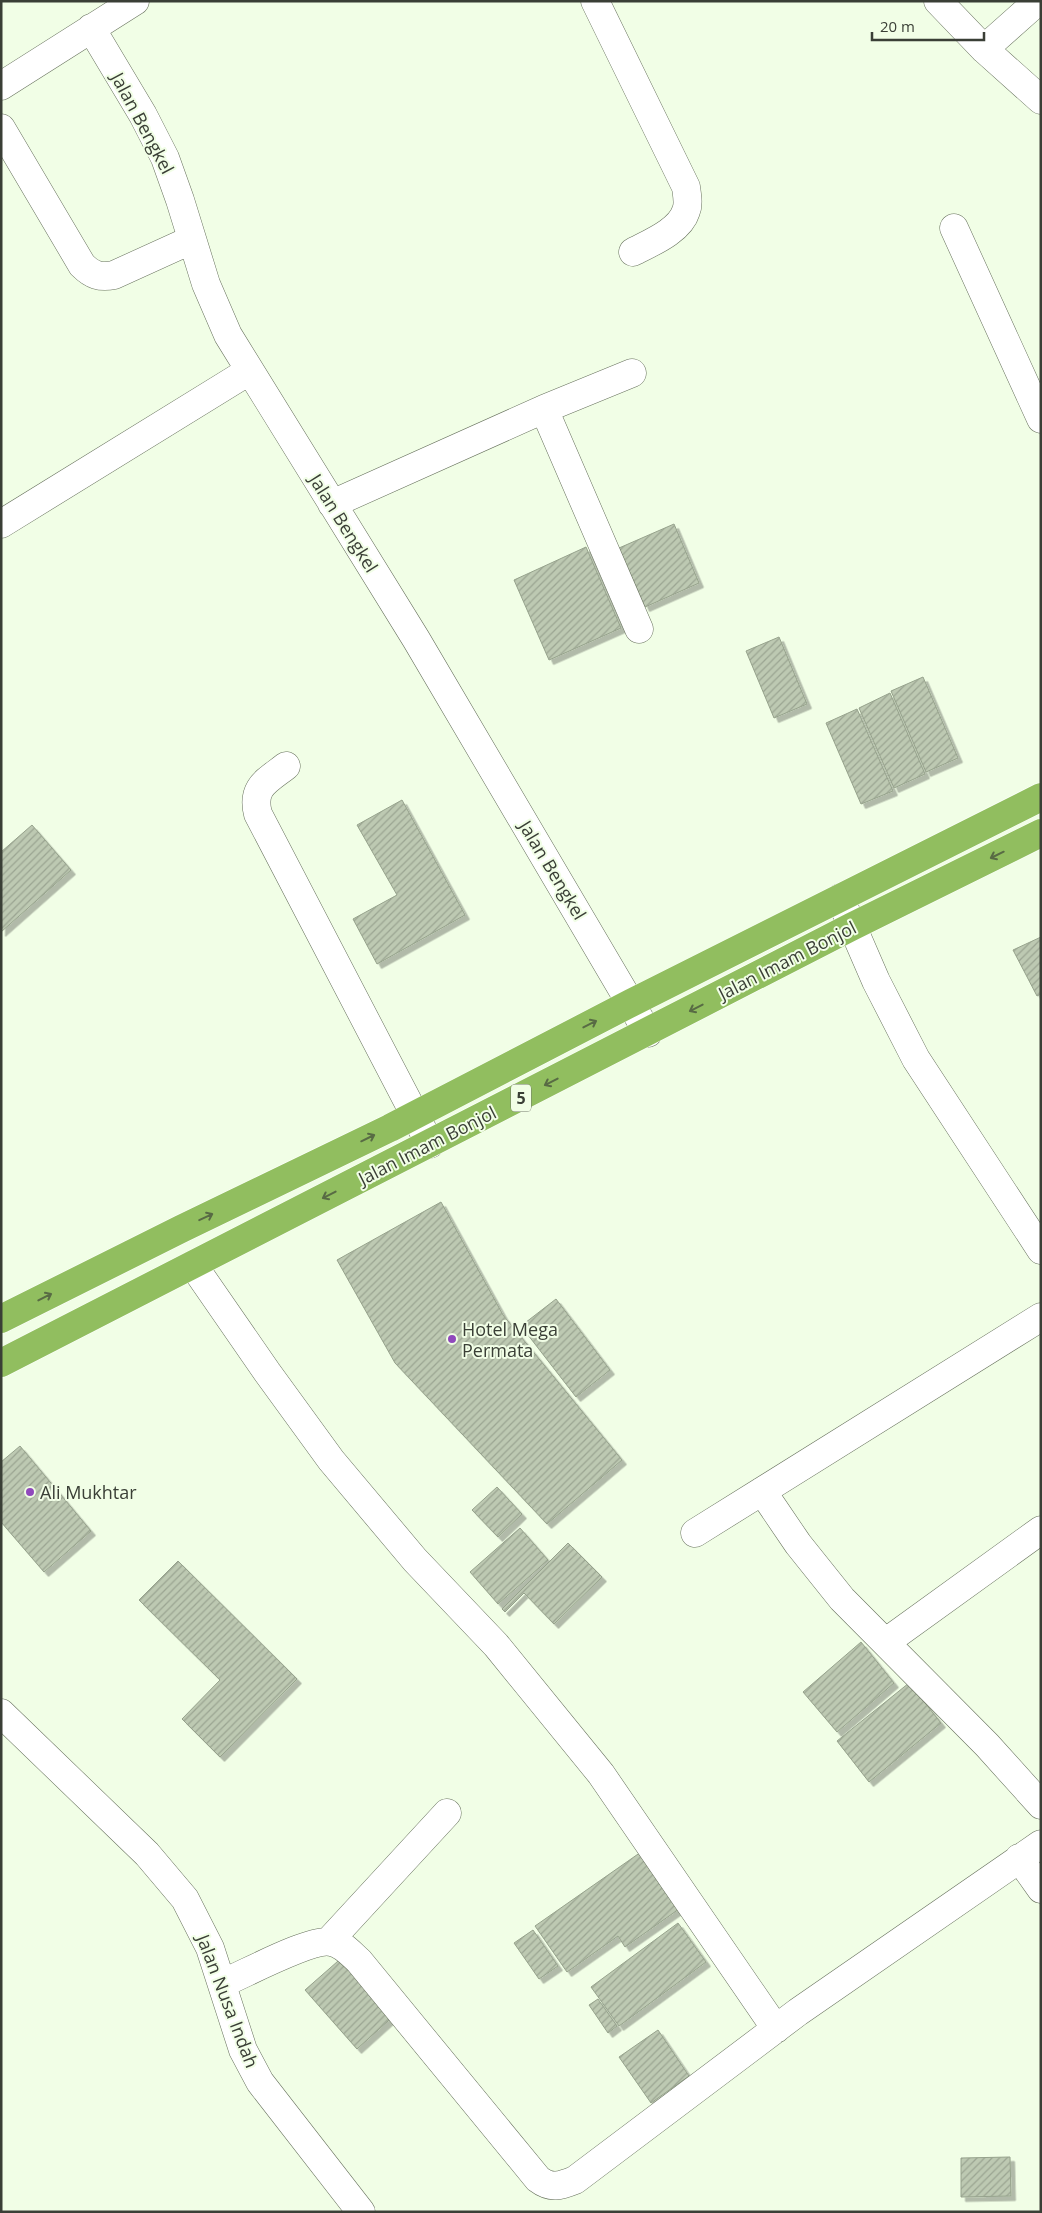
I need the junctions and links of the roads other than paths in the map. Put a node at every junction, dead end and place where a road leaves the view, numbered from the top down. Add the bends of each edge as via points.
1 (135, 1) edge
2 (595, 1) edge
3 (938, 1) edge
4 (1038, 1) edge
5 (90, 28) junction
6 (984, 49) junction
7 (1, 86) edge
8 (1041, 100) edge
9 (1, 128) edge
10 (954, 228) dead end
11 (191, 240) junction
12 (633, 252) dead end
13 (249, 371) junction
14 (632, 373) dead end
15 (544, 409) junction
16 (1041, 418) edge
17 (332, 504) junction
18 (1, 524) edge
19 (639, 628) dead end
20 (286, 766) dead end
21 (1041, 797) edge
22 (1041, 833) edge
23 (840, 898) junction
24 (851, 927) junction
25 (631, 1003) junction
26 (648, 1032) junction
27 (416, 1114) junction
28 (430, 1144) junction
29 (268, 1187) junction
30 (281, 1219) junction
31 (181, 1229) junction
32 (1041, 1250) edge
33 (193, 1265) junction
34 (1041, 1316) edge
35 (1, 1319) edge
36 (1, 1363) edge
37 (762, 1491) junction
38 (1041, 1530) edge
39 (695, 1533) dead end
40 (886, 1642) junction
41 (1, 1713) edge
42 (1041, 1805) edge
43 (447, 1813) dead end
44 (1030, 1851) edge
45 (1041, 1888) edge
46 (329, 1941) junction
47 (223, 1983) junction
48 (776, 2029) junction
49 (361, 2212) edge

1 - 5 street
2 - 12 street via 686,187 686,211 682,220
3 - 6 street
4 - 6 street
5 - 7 street
5 - 11 street, Jalan Bengkel via 165,158
6 - 8 street
9 - 11 street via 82,265 90,272 105,277 114,275
10 - 16 street
11 - 13 street, Jalan Bengkel via 228,335
13 - 17 street, Jalan Bengkel
13 - 18 street
14 - 15 street
15 - 17 street
15 - 19 street
17 - 25 street, Jalan Bengkel via 416,639
20 - 27 street via 262,785 256,804 258,814
21 - 23 highway, Jalan Imam Bonjol / 5
22 -> 24 highway, Jalan Imam Bonjol / 5
23 - 24 street
23 - 25 highway, Jalan Imam Bonjol / 5
24 -> 26 highway, Jalan Imam Bonjol / 5
24 - 32 street via 916,1059
25 - 26 street, Jalan Bengkel
27 -> 25 highway, Jalan Imam Bonjol / 5
26 -> 28 highway, Jalan Imam Bonjol / 5
27 - 28 street
29 -> 27 highway, Jalan Imam Bonjol / 5
28 -> 30 highway, Jalan Imam Bonjol / 5
29 - 30 highway
31 -> 29 highway, Jalan Imam Bonjol / 5
30 - 33 highway, Jalan Imam Bonjol / 5
31 - 33 highway
35 -> 31 highway, Jalan Imam Bonjol / 5
33 - 36 highway, Jalan Imam Bonjol / 5
33 - 48 street via 331,1460 415,1560 496,1645 601,1774
34 - 37 street
37 - 39 street
37 - 40 street via 798,1544 842,1599
38 - 40 street
40 - 42 street
41 - 47 street, Jalan Nusa Indah via 166,1875 189,1907
43 - 46 street
44 - 45 street
44 - 48 street
46 - 47 street via 311,1944
46 - 48 street via 340,1944 359,1961 538,2179 549,2186 575,2180
47 - 49 street, Jalan Nusa Indah via 243,2050 260,2082

